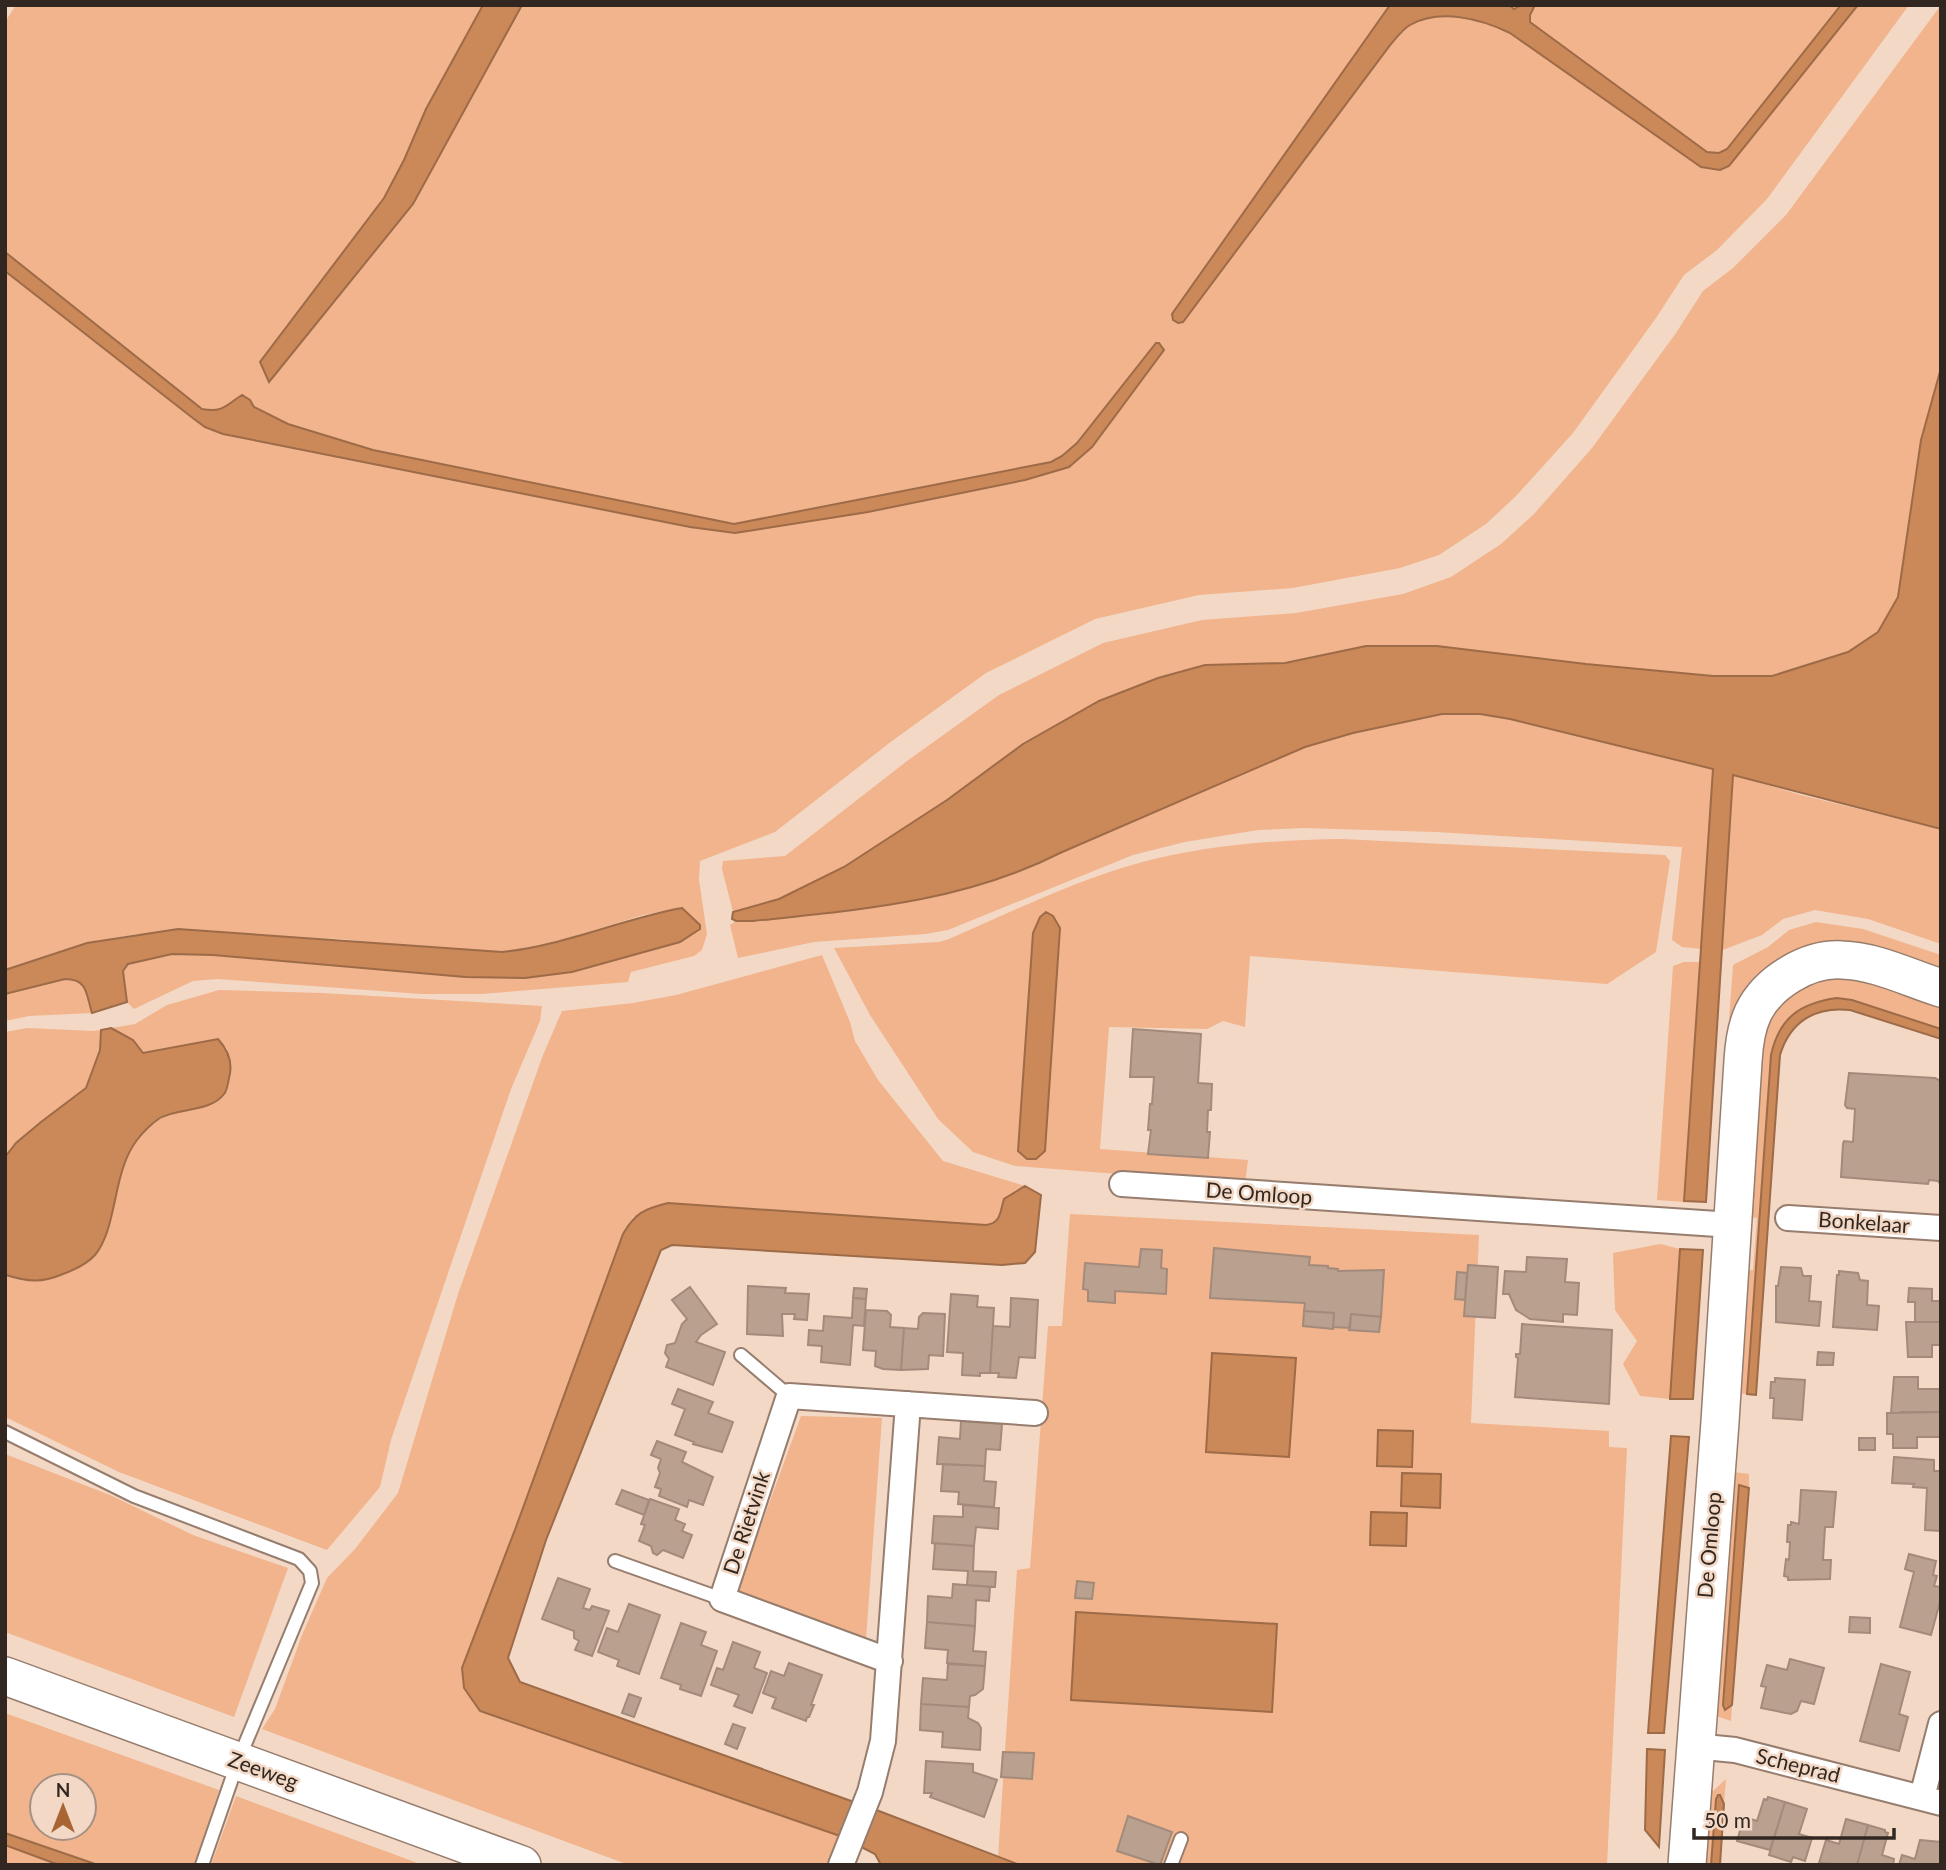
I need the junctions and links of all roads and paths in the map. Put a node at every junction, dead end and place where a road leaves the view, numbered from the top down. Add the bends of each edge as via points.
1 (1941, 988) edge
2 (1122, 1184) dead end
3 (1788, 1218) dead end
4 (1732, 1225) junction
5 (1941, 1228) edge
6 (741, 1355) dead end
7 (789, 1396) junction
8 (908, 1404) junction
9 (1035, 1413) dead end
10 (5, 1432) edge
11 (615, 1561) dead end
12 (722, 1598) junction
13 (890, 1661) junction
14 (5, 1676) edge
15 (1941, 1724) edge
16 (1695, 1746) junction
17 (238, 1761) junction
18 (1931, 1800) edge
19 (1181, 1839) dead end
20 (845, 1854) edge
21 (202, 1865) edge
22 (522, 1865) edge
23 (1171, 1865) edge
24 (1687, 1865) edge

1 - 4 street, De Omloop via 1841,960 1803,968 1770,991 1755,1010 1744,1044
2 - 4 street, De Omloop
3 - 5 street, Bonkelaar
4 - 16 street, De Omloop
6 - 7 lane
7 - 8 street
7 - 12 street, De Rietvink
8 - 9 street
8 - 13 street
10 - 17 lane via 134,1496 299,1559 310,1571 312,1583
11 - 12 lane
12 - 13 street, De Rietvink
13 - 20 street via 883,1741
14 - 17 street, Zeeweg
15 - 18 street
16 - 18 street, Scheprad via 1735,1750
16 - 24 street, De Omloop
17 - 21 lane
17 - 22 street, Zeeweg
19 - 23 lane

